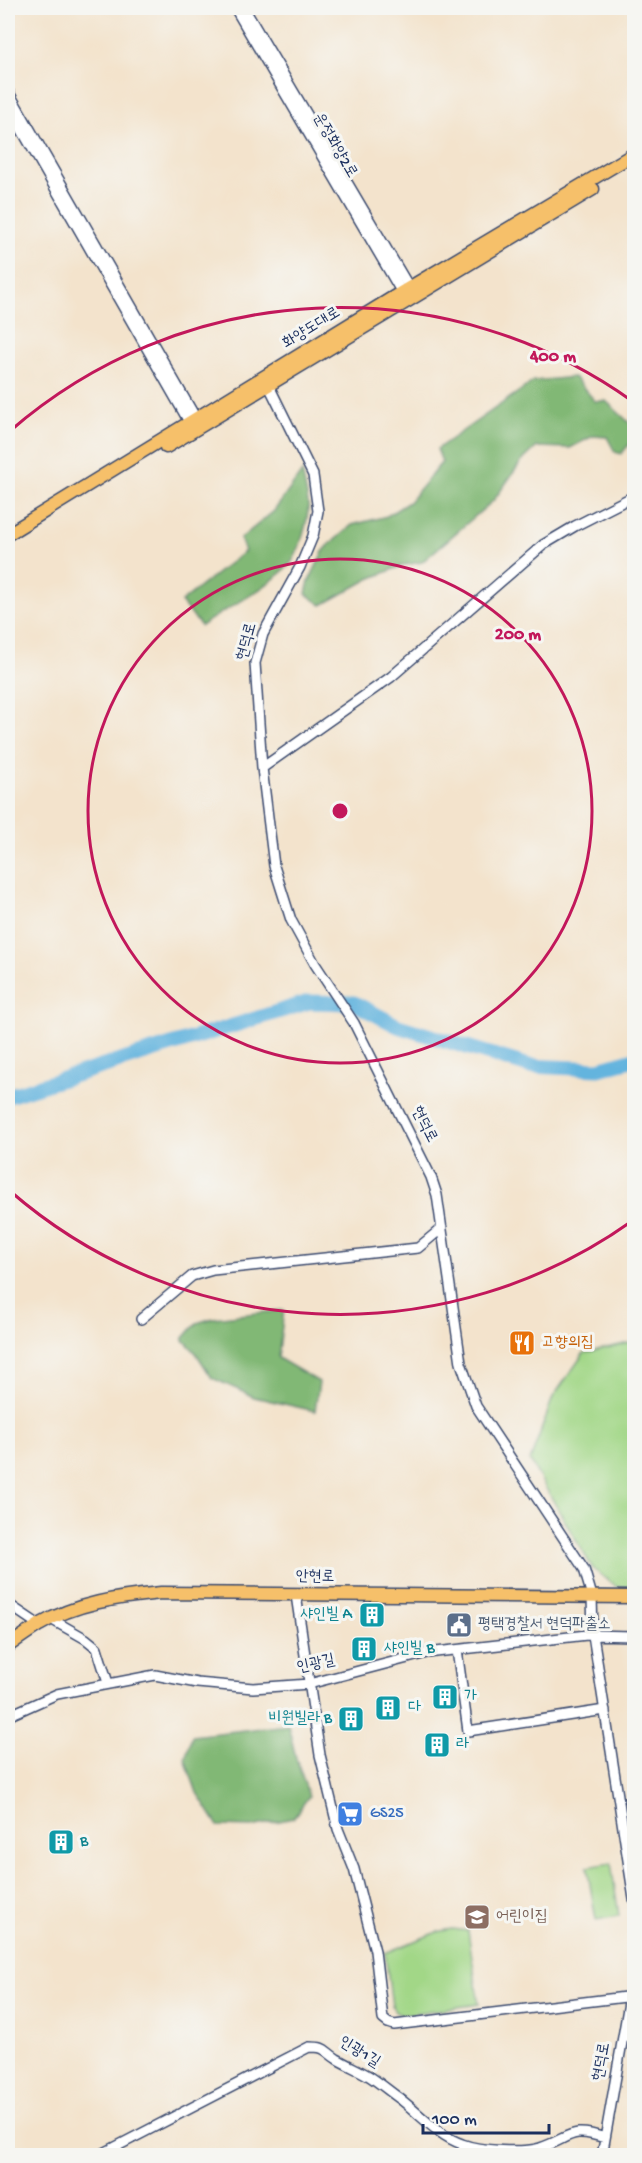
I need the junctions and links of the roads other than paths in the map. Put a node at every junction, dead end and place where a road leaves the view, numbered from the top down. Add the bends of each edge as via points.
1 (235, 8) edge
2 (244, 8) edge
3 (8, 91) edge
4 (8, 106) edge
5 (634, 154) edge
6 (634, 164) edge
7 (408, 294) junction
8 (267, 381) junction
9 (195, 425) junction
10 (634, 496) edge
11 (8, 534) edge
12 (8, 541) edge
13 (261, 768) junction
14 (442, 1228) junction
15 (141, 1319) dead end
16 (296, 1595) junction
17 (592, 1596) junction
18 (634, 1597) edge
19 (8, 1604) edge
20 (51, 1619) junction
21 (39, 1625) junction
22 (593, 1635) junction
23 (634, 1636) edge
24 (8, 1646) edge
25 (457, 1650) junction
26 (108, 1683) junction
27 (309, 1684) junction
28 (604, 1710) junction
29 (8, 1716) edge
30 (634, 1899) edge
31 (634, 1974) edge
32 (632, 1996) edge
33 (605, 2139) junction
34 (98, 2156) edge
35 (602, 2156) edge

1 - 7 street, 운정화양2로
2 - 7 street, 운정화양2로
3 - 9 street
4 - 9 street
5 - 7 main road, 화양도대로
6 - 7 main road, 화양도대로
7 - 8 main road, 화양도대로
8 - 9 main road, 화양도대로
8 - 13 street, 현덕로 via 313,475 318,511 313,536 262,634 255,663
9 - 11 main road, 화양도대로
9 - 12 main road, 화양도대로
10 - 13 street via 543,545 391,677
13 - 14 street, 현덕로 via 274,866 285,905 301,940 354,1023 423,1158 437,1195
14 - 15 street via 418,1248 213,1270 192,1276
14 - 17 street, 현덕로 via 461,1364 476,1406 575,1552
16 - 17 main road, 안현로
16 - 20 main road, 안현로 via 161,1593 120,1597
16 - 27 street
17 - 18 main road, 안현로
17 - 22 street, 현덕로
19 - 21 street
20 - 21 main road, 안현로
20 - 26 street via 97,1648
21 - 24 main road, 안현로
22 - 23 street, 인광길
22 - 25 street, 인광길
22 - 28 street, 현덕로
25 - 27 street, 인광길 via 427,1653
25 - 28 street via 468,1731
26 - 27 street, 인광길 via 155,1675 254,1688
26 - 29 street, 인광길 via 57,1694
27 - 32 street via 320,1755 338,1829 354,1869 375,1951 383,2019 394,2025
28 - 30 street, 현덕로
31 - 32 street, 현덕로
32 - 33 street, 현덕로
33 - 34 street, 인광1길 via 586,2132 524,2151 462,2145 437,2132 370,2077 322,2047 309,2047
33 - 35 street, 현덕로

